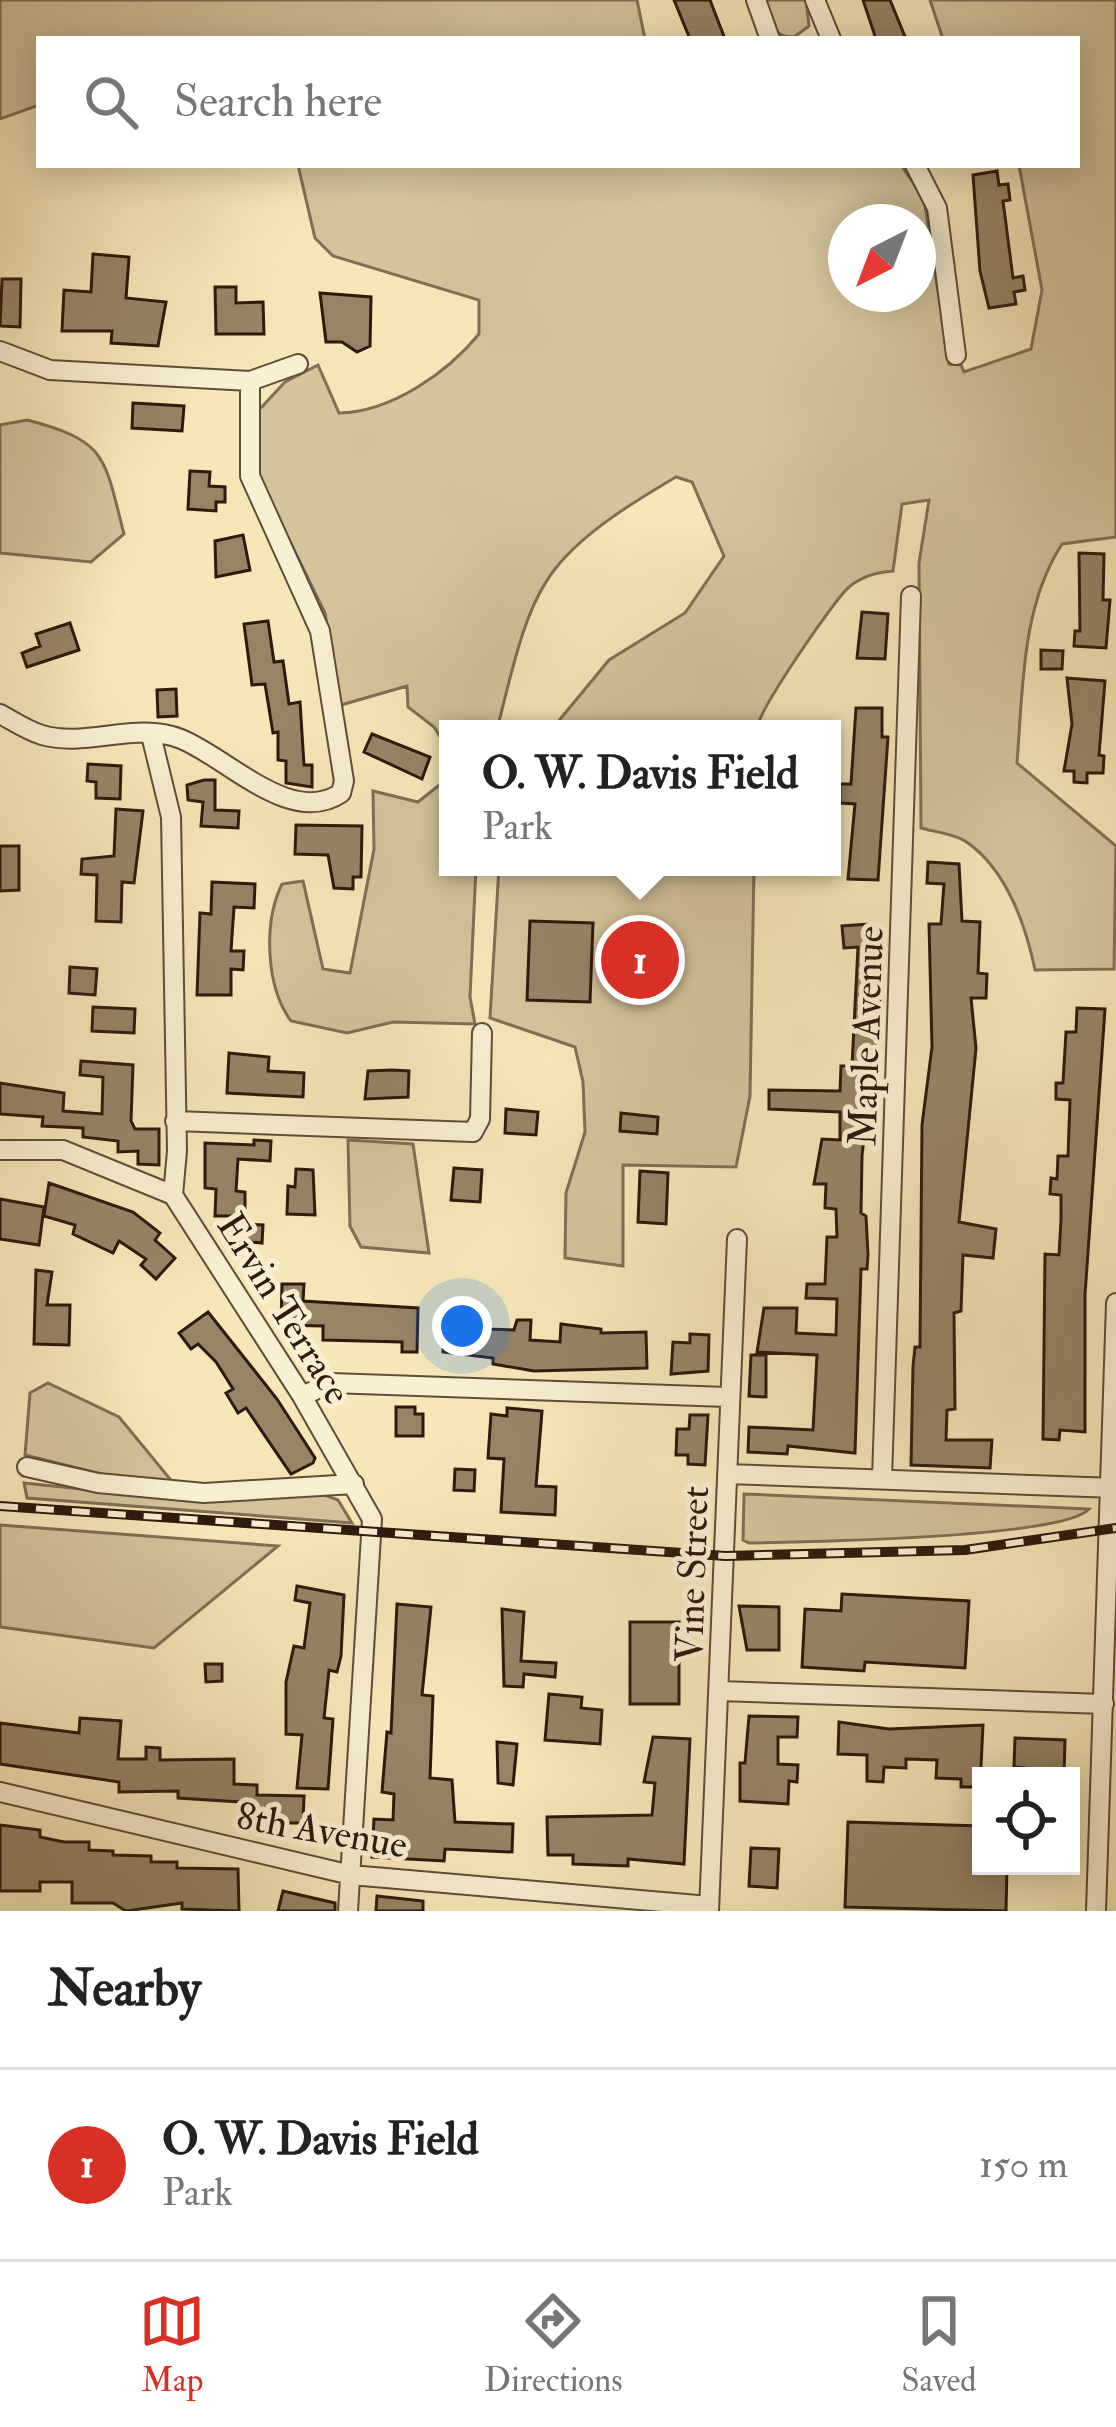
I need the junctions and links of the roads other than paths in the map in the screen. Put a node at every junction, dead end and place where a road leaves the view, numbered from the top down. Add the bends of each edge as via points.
1 (756, 0) edge
2 (815, 0) edge
3 (769, 36) edge
4 (825, 36) edge
5 (917, 168) edge
6 (0, 351) edge
7 (956, 355) dead end
8 (298, 364) dead end
9 (250, 382) junction
10 (910, 596) dead end
11 (0, 714) edge
12 (151, 735) junction
13 (482, 1033) dead end
14 (175, 1121) junction
15 (0, 1150) edge
16 (172, 1195) junction
17 (736, 1239) dead end
18 (1116, 1303) edge
19 (302, 1396) junction
20 (728, 1397) junction
21 (27, 1467) dead end
22 (727, 1474) junction
23 (882, 1479) junction
24 (354, 1484) junction
25 (1112, 1488) edge
26 (720, 1691) junction
27 (1105, 1704) junction
28 (0, 1792) edge
29 (351, 1875) junction
30 (1103, 1905) edge
31 (709, 1908) edge
32 (348, 1911) edge

1 - 3 street
2 - 4 street
5 - 7 street via 937,208
6 - 9 street via 50,370
8 - 9 street
9 - 12 street via 250,476 320,631 344,781 339,796 288,800 177,737
10 - 23 street, Maple Avenue
11 - 12 street via 42,735
12 - 14 street, Ervin Terrace via 171,817
13 - 14 street via 473,1132
14 - 16 street, Ervin Terrace
15 - 16 street via 63,1150
16 - 19 street, Ervin Terrace
17 - 20 street, Vine Street
18 - 25 street
19 - 20 street via 332,1383
19 - 24 street, Ervin Terrace
20 - 22 street, Vine Street
21 - 24 street via 204,1493
22 - 23 street
22 - 26 street, Vine Street
23 - 25 street
24 - 29 street, Ervin Terrace via 374,1540
25 - 27 street
26 - 27 street
26 - 31 street, Vine Street
27 - 30 street
28 - 29 street, 8th Avenue
29 - 31 street, 8th Avenue
29 - 32 street, Ervin Terrace

